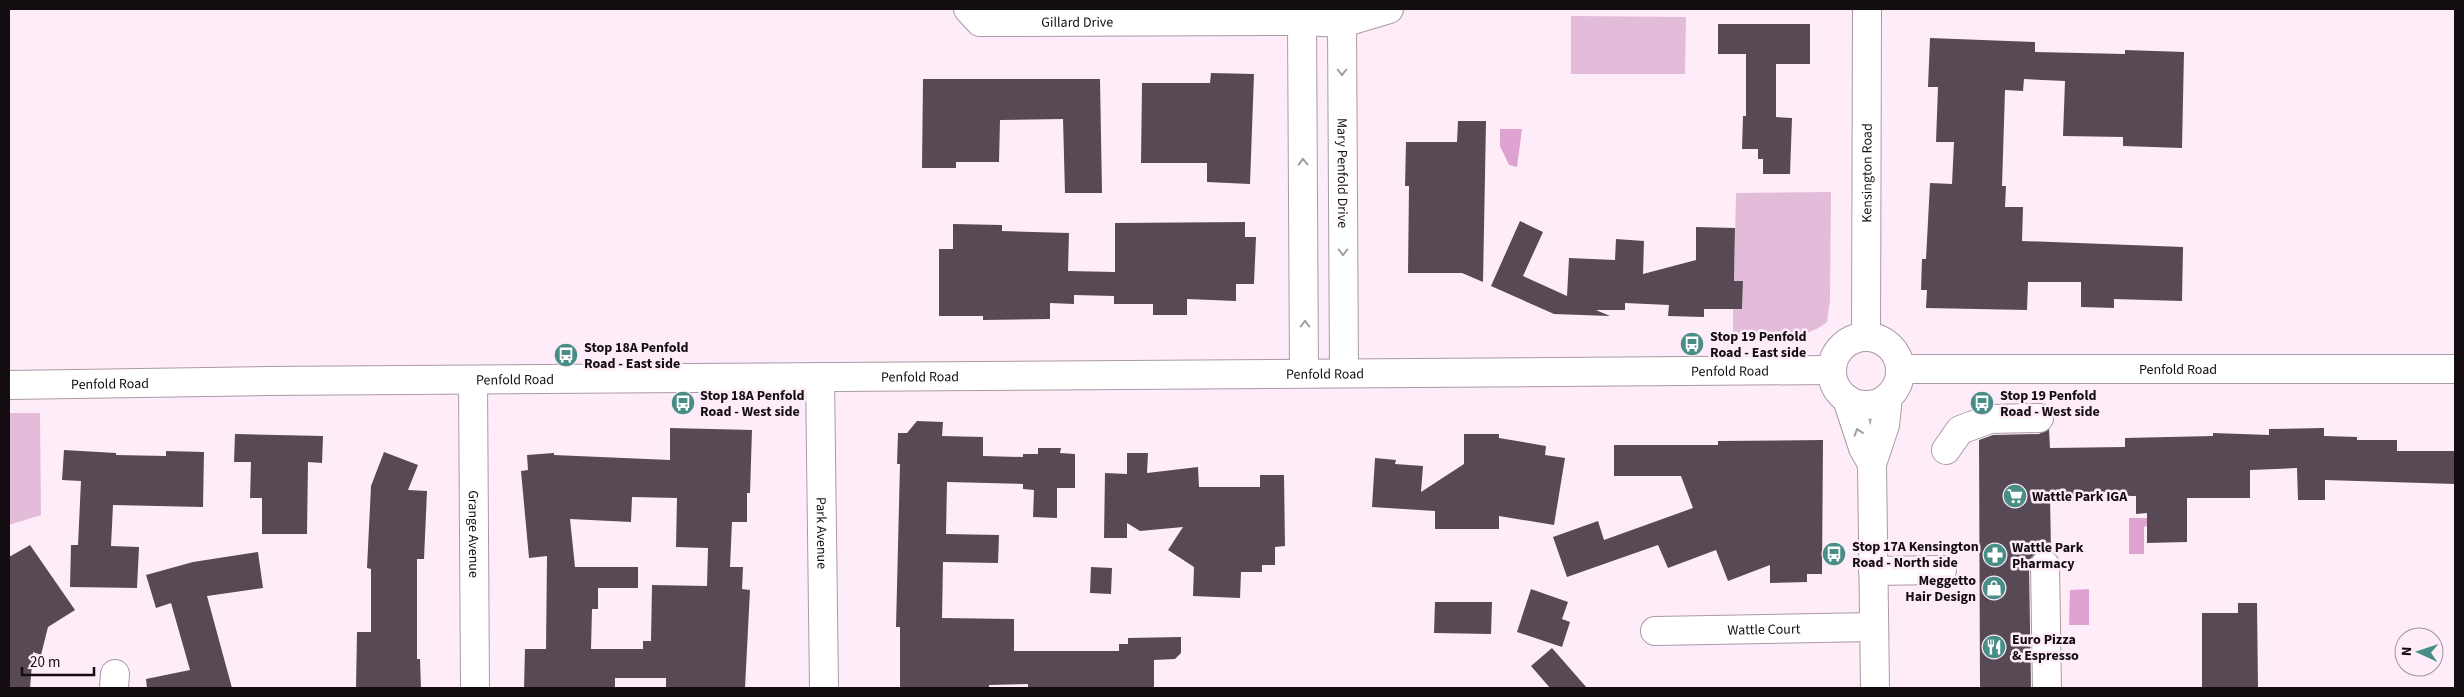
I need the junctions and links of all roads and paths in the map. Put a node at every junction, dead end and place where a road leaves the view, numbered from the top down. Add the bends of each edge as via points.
1 (968, 9) edge
2 (1389, 9) edge
3 (1867, 9) edge
4 (1302, 21) junction
5 (1342, 23) junction
6 (1866, 337) junction
7 (1900, 369) junction
8 (2455, 369) edge
9 (1832, 370) junction
10 (1304, 373) junction
11 (1344, 373) junction
12 (820, 377) junction
13 (473, 380) junction
14 (9, 385) edge
15 (1888, 397) junction
16 (1846, 399) junction
17 (2039, 418) dead end
18 (1946, 450) dead end
19 (1872, 464) junction
20 (2045, 565) dead end
21 (1942, 570) dead end
22 (1874, 571) junction
23 (1873, 628) junction
24 (1655, 631) dead end
25 (475, 688) edge
26 (824, 688) edge
27 (1874, 688) edge
28 (2047, 688) edge

1 - 4 street, Gillard Drive via 980,22
2 - 5 street
3 - 6 street, Kensington Road
4 - 5 street, Gillard Drive
10 -> 4 street
5 -> 11 street, Mary Penfold Drive
6 - 7 street via 1886,343 1896,354
6 - 9 street via 1847,343 1834,359
7 - 8 street, Penfold Road
7 - 15 street via 1895,389
9 - 11 street, Penfold Road
9 - 16 street via 1838,391
10 - 11 street, Penfold Road
10 - 12 street, Penfold Road
12 - 13 street, Penfold Road
12 - 26 street, Park Avenue
13 - 14 street, Penfold Road
13 - 25 street, Grange Avenue
15 - 16 street via 1868,405
15 - 19 street via 1885,425
19 -> 16 street
17 - 18 street via 1990,419 1960,430
19 - 22 street
20 - 28 street
21 - 22 street
22 - 23 street
23 - 24 street, Wattle Court
23 - 27 street

